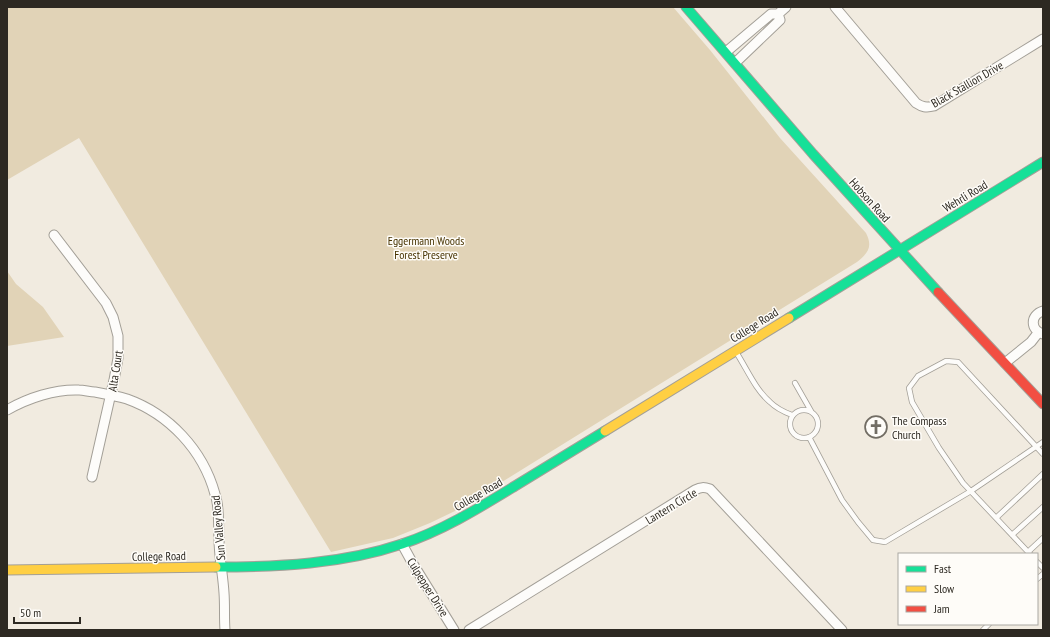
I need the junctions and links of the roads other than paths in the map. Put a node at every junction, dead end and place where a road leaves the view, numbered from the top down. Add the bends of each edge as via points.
1 (686, 7) edge
2 (786, 7) edge
3 (835, 7) edge
4 (778, 14) junction
5 (1043, 39) edge
6 (726, 52) junction
7 (735, 63) junction
8 (1043, 162) edge
9 (54, 235) dead end
10 (900, 250) junction
11 (1043, 311) edge
12 (1041, 333) edge
13 (735, 351) junction
14 (1005, 363) junction
15 (794, 383) dead end
16 (111, 395) junction
17 (1043, 404) edge
18 (7, 410) edge
19 (811, 411) junction
20 (792, 415) junction
21 (809, 437) junction
22 (1043, 442) edge
23 (1036, 447) junction
24 (1043, 454) edge
25 (1043, 474) edge
26 (92, 478) dead end
27 (971, 491) junction
28 (1043, 507) edge
29 (996, 518) junction
30 (1012, 535) junction
31 (1043, 538) edge
32 (402, 544) junction
33 (1029, 553) edge
34 (222, 568) junction
35 (7, 570) edge
36 (224, 630) edge
37 (454, 630) edge
38 (469, 630) edge
39 (842, 630) edge

1 - 6 main road, Hobson Road
2 - 4 street
3 - 5 street, Black Stallion Drive via 916,103 928,108
4 - 6 street via 771,14
4 - 7 street via 780,20
6 - 7 main road, Hobson Road
7 - 10 main road, Hobson Road via 772,108
8 - 10 main road, Wehrli Road
9 - 16 street, Alta Court via 106,303 113,317 119,344
10 - 13 main road, College Road
10 - 14 main road, Hobson Road
11 - 12 street via 1037,314 1033,321 1035,329
12 - 14 street
13 - 20 lane via 759,391 782,411
13 - 32 main road, College Road via 486,504 443,528
14 - 17 main road, Hobson Road
15 - 19 lane
16 - 18 street, Sun Valley Road via 79,390 50,393
16 - 26 street, Alta Court
16 - 34 street, Sun Valley Road via 138,404 163,418 193,448 208,473 216,494
19 - 20 lane via 800,410
19 - 21 lane via 815,414 818,424 814,434
20 - 21 lane via 789,422 792,433 802,438
21 - 27 lane via 842,500 873,540 884,542
22 - 23 lane
23 - 24 lane
23 - 27 lane
23 - 27 lane via 958,362 946,360 918,376 909,388 912,402 943,453
25 - 29 lane
27 - 29 lane
28 - 30 lane
29 - 30 lane
30 - 33 lane
31 - 33 lane
32 - 34 main road, College Road via 335,560
32 - 37 street, Culpepper Drive
34 - 35 main road, College Road
34 - 36 street, Sun Valley Road
38 - 39 street, Lantern Circle via 695,490 705,487 710,489

